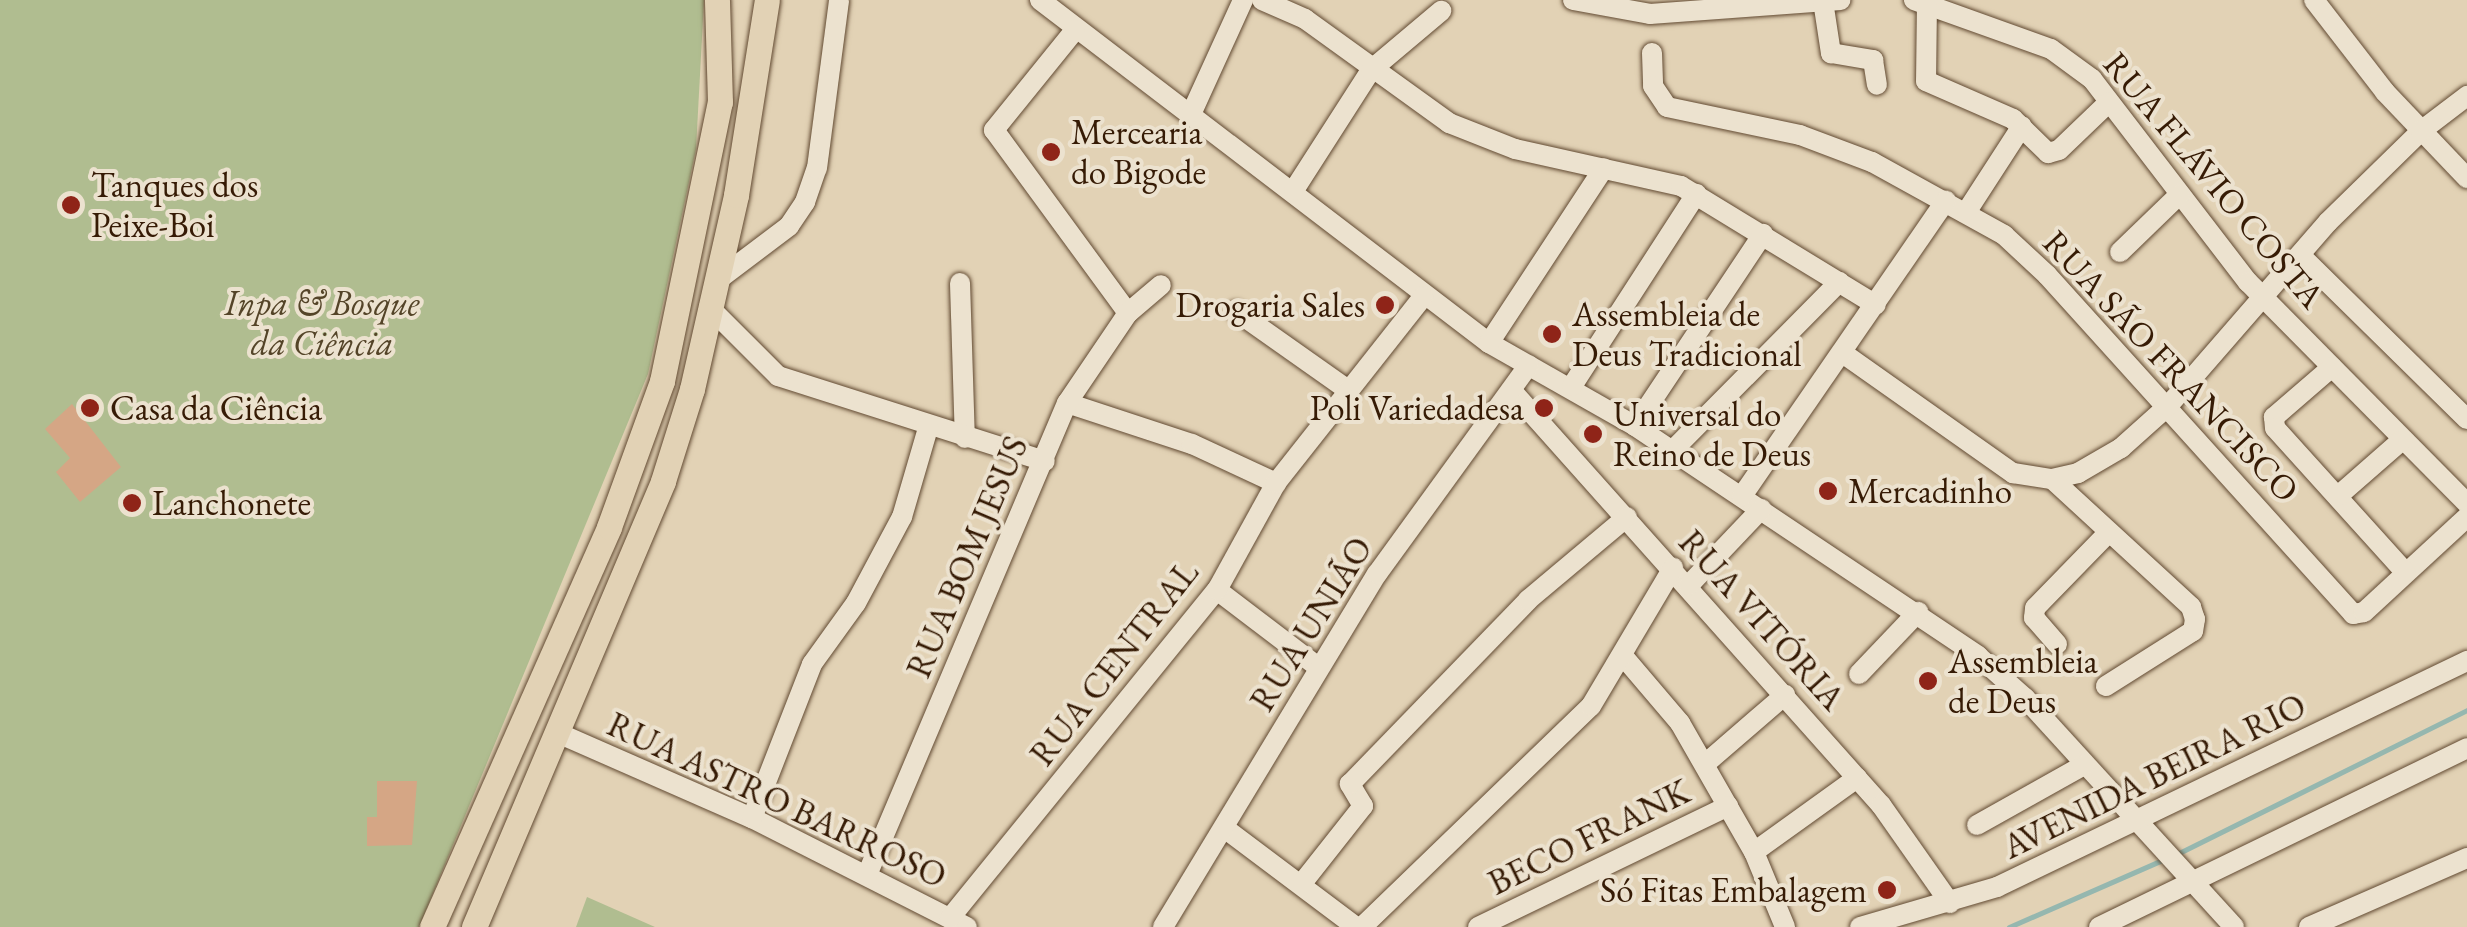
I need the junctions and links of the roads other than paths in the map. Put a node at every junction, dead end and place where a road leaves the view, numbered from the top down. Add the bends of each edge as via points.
1 (717, 0) edge
2 (735, 0) edge
3 (767, 0) edge
4 (839, 0) edge
5 (1040, 0) edge
6 (1243, 0) edge
7 (1262, 0) edge
8 (1574, 0) edge
9 (1840, 0) edge
10 (2314, 0) edge
11 (1823, 1) edge
12 (1920, 1) edge
13 (1675, 6) edge
14 (1441, 11) dead end
15 (1074, 30) junction
16 (1652, 52) dead end
17 (1371, 70) junction
18 (1877, 85) dead end
19 (2467, 96) edge
20 (720, 102) junction
21 (2109, 102) junction
22 (1192, 112) junction
23 (2022, 126) junction
24 (2422, 131) junction
25 (1604, 168) junction
26 (2467, 178) edge
27 (1294, 190) junction
28 (1696, 194) junction
29 (2180, 194) junction
30 (1946, 200) junction
31 (1968, 211) junction
32 (1763, 234) junction
33 (2120, 252) dead end
34 (2300, 255) junction
35 (1839, 282) junction
36 (960, 283) dead end
37 (1161, 286) dead end
38 (712, 294) junction
39 (1424, 297) junction
40 (2264, 299) junction
41 (1876, 305) junction
42 (1236, 311) dead end
43 (1128, 313) junction
44 (1489, 343) junction
45 (1844, 354) junction
46 (1529, 366) junction
47 (2332, 367) junction
48 (1572, 386) junction
49 (1348, 390) junction
50 (1512, 390) junction
51 (1068, 403) junction
52 (2168, 406) junction
53 (2467, 419) edge
54 (1635, 426) junction
55 (928, 428) junction
56 (966, 438) junction
57 (2403, 439) junction
58 (1672, 451) junction
59 (1044, 461) junction
60 (2052, 479) junction
61 (1276, 483) junction
62 (1742, 496) junction
63 (2338, 496) junction
64 (2467, 503) edge
65 (1761, 509) junction
66 (1628, 517) junction
67 (2467, 517) edge
68 (2107, 534) junction
69 (1673, 568) junction
70 (2406, 573) junction
71 (1689, 585) junction
72 (1218, 590) junction
73 (1918, 612) junction
74 (2057, 644) dead end
75 (1623, 656) junction
76 (2467, 661) edge
77 (1318, 667) junction
78 (1859, 674) dead end
79 (2106, 686) dead end
80 (1784, 694) junction
81 (558, 733) junction
82 (2467, 748) edge
83 (1705, 764) junction
84 (2084, 765) junction
85 (1857, 778) junction
86 (1728, 806) junction
87 (752, 818) junction
88 (2136, 824) junction
89 (1977, 825) dead end
90 (1227, 830) junction
91 (1754, 852) junction
92 (2467, 858) edge
93 (867, 874) junction
94 (1303, 882) junction
95 (2191, 882) junction
96 (1950, 903) junction
97 (959, 923) edge
98 (432, 927) edge
99 (474, 927) edge
100 (1162, 927) edge
101 (1359, 927) edge
102 (1478, 927) edge
103 (1785, 927) edge
104 (1860, 927) edge
105 (2099, 927) edge
106 (2234, 927) edge
107 (2310, 927) edge

1 - 20 main road
2 - 20 main road
3 - 38 main road via 736,194
4 - 38 street via 818,168 805,202 789,226
5 - 15 street
6 - 22 street
7 - 17 street via 1306,19
8 - 13 street via 1624,12
9 - 11 street
10 - 24 street
11 - 13 street
11 - 18 street via 1832,53 1876,62
12 - 21 street, RUA FLÁVIO COSTA via 2051,49 2092,79
12 - 23 street via 1923,76
14 - 17 street
15 - 22 street
15 - 43 street via 994,130
16 - 30 street, RUA SÃO FRANCISCO via 1653,86 1667,107 1800,135
17 - 25 street via 1423,109 1483,139
17 - 27 street
19 - 24 street
20 - 98 main road via 677,320 642,443
21 - 23 street via 2053,153
21 - 29 street, RUA FLÁVIO COSTA
22 - 27 street
23 - 31 street
24 - 26 street
24 - 34 street
25 - 28 street
25 - 44 street
27 - 39 street
28 - 32 street
28 - 48 street
29 - 33 street
29 - 40 street, RUA FLÁVIO COSTA
30 - 31 street, RUA SÃO FRANCISCO
30 - 41 street
31 - 52 street, RUA SÃO FRANCISCO via 2026,253
32 - 35 street
32 - 54 street
34 - 40 street
34 - 53 street
35 - 41 street
35 - 58 street
36 - 56 street
37 - 43 street, RUA BOM JESUS
38 - 55 street via 778,376
38 - 81 main road via 663,481
39 - 44 street
39 - 49 street, RUA CENTRAL
40 - 47 street, RUA FLÁVIO COSTA
40 - 52 street
41 - 45 street
42 - 49 street
43 - 51 street, RUA BOM JESUS
44 - 46 street
45 - 60 street via 1998,464 2029,478
45 - 62 street
46 - 48 street
46 - 50 street, RUA UNIÃO
47 - 57 street, RUA FLÁVIO COSTA
47 - 63 street via 2274,417 2275,428
48 - 54 street
49 - 61 street, RUA CENTRAL
50 - 66 street, RUA VITÓRIA
50 - 77 street, RUA UNIÃO via 1377,574
51 - 59 street, RUA BOM JESUS
51 - 61 street via 1192,444
52 - 60 street via 2102,461
52 - 70 street, RUA SÃO FRANCISCO via 2353,614 2364,612
54 - 58 street
55 - 56 street
55 - 87 street via 902,517 856,604 812,664
56 - 59 street
57 - 63 street
57 - 64 street, RUA FLÁVIO COSTA
58 - 62 street
59 - 93 street, RUA BOM JESUS
60 - 68 street
61 - 72 street, RUA CENTRAL
62 - 65 street
63 - 70 street
65 - 71 street
65 - 73 street
66 - 69 street, RUA VITÓRIA
66 - 94 street via 1516,612 1350,784 1363,806
67 - 70 street
68 - 74 street via 2035,608 2034,618
68 - 79 street via 2191,607 2193,632
69 - 71 street, RUA VITÓRIA
69 - 75 street
71 - 80 street, RUA VITÓRIA
72 - 77 street
72 - 97 street, RUA CENTRAL
73 - 78 street
73 - 84 street via 2002,676
75 - 83 street via 1666,703
75 - 101 street via 1580,718
76 - 88 street, AVENIDA BEIRA RIO
77 - 90 street, RUA UNIÃO
80 - 83 street
80 - 85 street, RUA VITÓRIA
81 - 87 street, RUA ASTRO BARROSO
81 - 99 main road
82 - 95 street
83 - 86 street
84 - 88 street
84 - 89 street
85 - 91 street
85 - 96 street, RUA VITÓRIA
86 - 91 street
86 - 102 street, BECO FRANK
87 - 93 street, RUA ASTRO BARROSO
88 - 95 street
88 - 96 street, AVENIDA BEIRA RIO
90 - 94 street
90 - 100 street, RUA UNIÃO
91 - 103 street
92 - 107 street
93 - 97 street, RUA ASTRO BARROSO
94 - 101 street
95 - 105 street
95 - 106 street
96 - 104 street, AVENIDA BEIRA RIO

